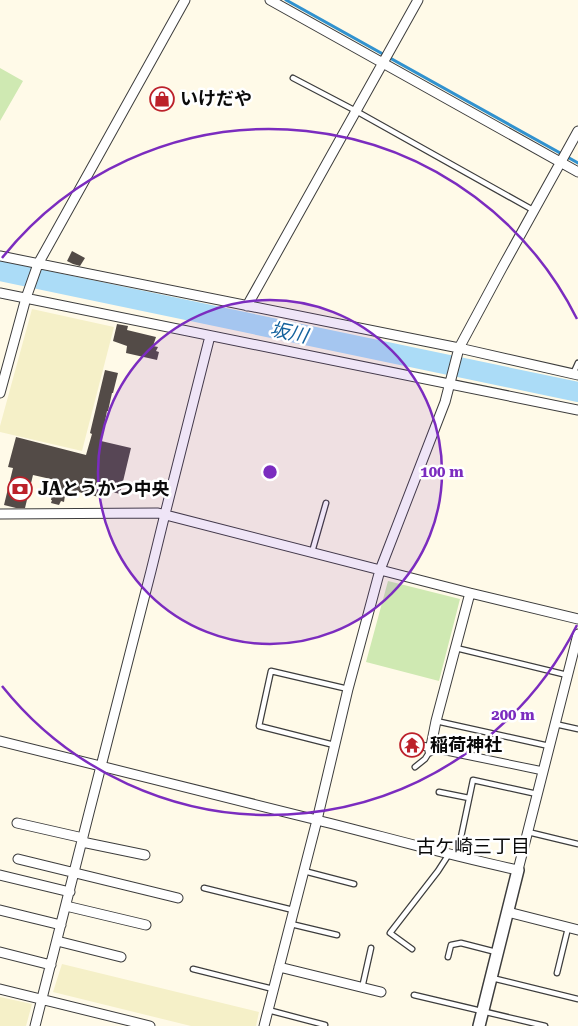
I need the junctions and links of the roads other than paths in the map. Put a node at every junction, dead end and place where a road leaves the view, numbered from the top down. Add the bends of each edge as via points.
1 (185, 0) edge
2 (270, 0) edge
3 (418, 0) edge
4 (385, 59) junction
5 (293, 78) dead end
6 (356, 111) junction
7 (578, 131) edge
8 (563, 158) junction
9 (578, 172) edge
10 (533, 210) junction
11 (0, 256) edge
12 (37, 266) junction
13 (0, 293) edge
14 (27, 296) junction
15 (247, 306) junction
16 (210, 336) junction
17 (459, 348) junction
18 (578, 363) edge
19 (576, 374) edge
20 (450, 384) junction
21 (0, 393) edge
22 (578, 410) edge
23 (326, 503) dead end
24 (0, 514) edge
25 (164, 514) junction
26 (312, 552) junction
27 (380, 570) junction
28 (470, 593) junction
29 (578, 619) edge
30 (578, 634) edge
31 (456, 648) junction
32 (567, 675) junction
33 (348, 689) junction
34 (436, 721) junction
35 (555, 724) junction
36 (578, 729) edge
37 (0, 741) edge
38 (334, 745) junction
39 (549, 746) junction
40 (427, 748) junction
41 (101, 766) junction
42 (415, 767) dead end
43 (543, 771) junction
44 (439, 792) dead end
45 (537, 794) junction
46 (469, 798) junction
47 (316, 820) junction
48 (17, 823) dead end
49 (528, 832) junction
50 (82, 840) junction
51 (578, 844) edge
52 (145, 855) dead end
53 (453, 855) junction
54 (18, 859) dead end
55 (303, 870) junction
56 (518, 870) junction
57 (74, 872) junction
58 (0, 875) edge
59 (354, 884) dead end
60 (204, 888) dead end
61 (70, 892) junction
62 (178, 898) dead end
63 (66, 906) junction
64 (0, 910) edge
65 (293, 910) junction
66 (508, 912) junction
67 (290, 923) junction
68 (61, 925) junction
69 (146, 925) dead end
70 (568, 928) junction
71 (578, 930) edge
72 (337, 935) dead end
73 (57, 941) junction
74 (371, 948) dead end
75 (412, 949) dead end
76 (0, 952) edge
77 (498, 952) junction
78 (121, 957) dead end
79 (448, 957) dead end
80 (51, 965) junction
81 (279, 967) junction
82 (192, 969) dead end
83 (557, 974) dead end
84 (491, 978) junction
85 (0, 988) edge
86 (273, 988) junction
87 (362, 988) junction
88 (381, 992) dead end
89 (414, 995) dead end
90 (42, 999) junction
91 (578, 999) edge
92 (268, 1010) junction
93 (482, 1012) junction
94 (325, 1025) edge
95 (35, 1026) edge
96 (150, 1026) edge
97 (264, 1026) edge
98 (479, 1026) edge
99 (545, 1026) edge

1 - 12 street
2 - 4 street
3 - 4 street
4 - 6 street
4 - 8 street
5 - 6 lane
6 - 10 lane
6 - 15 street
7 - 8 street
8 - 9 street
8 - 10 street
10 - 17 street
11 - 12 street
12 - 14 street
12 - 15 street
13 - 14 street
14 - 16 street
14 - 21 street
15 - 17 street
16 - 20 street
16 - 25 street
17 - 19 street
17 - 20 street
18 - 19 lane
20 - 22 street
20 - 27 street
23 - 26 lane
24 - 25 street
25 - 26 street
25 - 41 street
26 - 27 street
27 - 28 street
27 - 33 street
28 - 29 street
28 - 31 street
30 - 32 street
31 - 32 lane
31 - 34 street
32 - 35 street
33 - 38 street
33 - 38 lane via 271,670 259,726
34 - 39 lane
34 - 40 street
35 - 36 lane
35 - 39 street
37 - 41 street
38 - 47 street
39 - 43 street
40 - 42 lane via 425,758
40 - 43 street
41 - 47 street
41 - 50 street
43 - 45 street
44 - 46 lane
45 - 46 lane via 473,780
45 - 49 street
46 - 53 lane
47 - 53 street
47 - 55 street
48 - 50 street
49 - 51 lane
49 - 56 street
50 - 52 street
50 - 57 street
53 - 56 street
53 - 75 lane via 390,932
54 - 57 street
55 - 59 lane
55 - 65 street
56 - 66 street
57 - 61 street
57 - 62 street
58 - 61 street
60 - 65 lane
61 - 63 street
63 - 68 street
63 - 69 street
64 - 68 street
65 - 67 street
66 - 70 street
66 - 77 street
67 - 72 lane
67 - 81 street
68 - 73 street
70 - 71 street
70 - 83 lane
73 - 78 street
73 - 80 street
74 - 87 lane
76 - 80 street
77 - 79 lane via 461,943 451,944
77 - 84 street
80 - 90 street
81 - 86 street
81 - 87 street
82 - 86 lane
84 - 91 lane
84 - 93 street
85 - 90 street
86 - 92 street
87 - 88 street
89 - 93 lane
90 - 95 street
90 - 96 street
92 - 94 lane
92 - 97 street
93 - 98 street
93 - 99 lane

